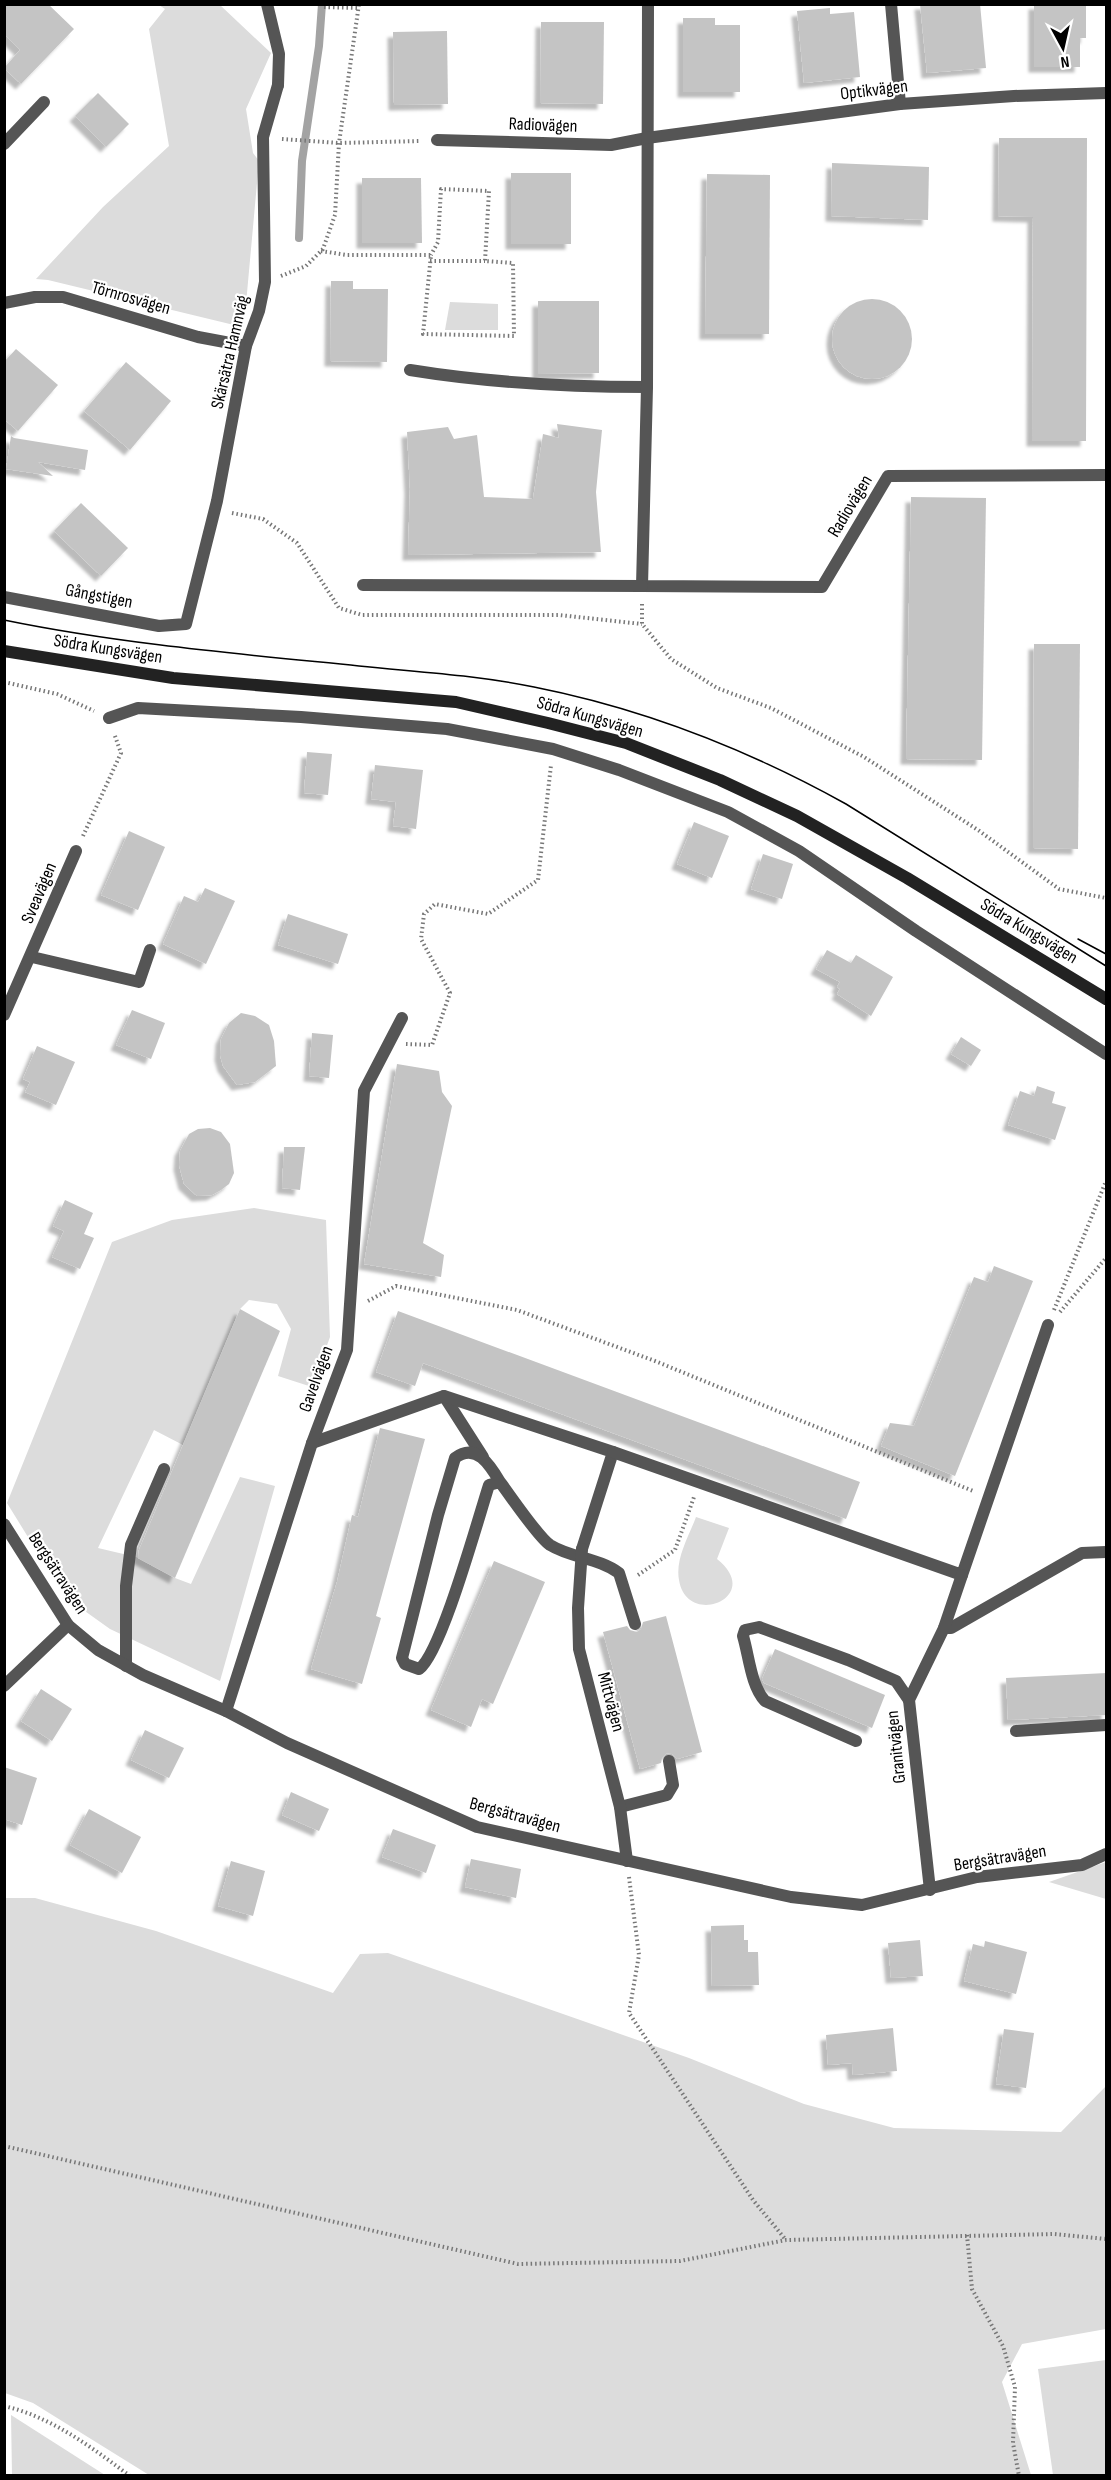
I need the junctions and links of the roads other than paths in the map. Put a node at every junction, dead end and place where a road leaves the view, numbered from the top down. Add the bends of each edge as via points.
1 (267, 4) edge
2 (648, 4) edge
3 (891, 4) edge
4 (1107, 93) edge
5 (44, 102) dead end
6 (900, 104) junction
7 (647, 138) junction
8 (437, 140) road end
9 (4, 144) edge
10 (4, 303) edge
11 (246, 346) junction
12 (410, 370) dead end
13 (647, 387) junction
14 (1107, 475) edge
15 (363, 585) dead end
16 (642, 585) junction
17 (4, 597) edge
18 (186, 624) joint
19 (4, 651) edge
20 (109, 718) road end
21 (76, 851) road end
22 (150, 950) dead end
23 (32, 957) junction
24 (1107, 999) edge
25 (4, 1015) edge
26 (402, 1018) dead end
27 (1107, 1054) edge
28 (1048, 1325) road end
29 (444, 1396) junction
30 (312, 1443) junction
31 (613, 1452) junction
32 (483, 1457) junction
33 (164, 1469) dead end
34 (500, 1482) junction
35 (4, 1524) edge
36 (1107, 1552) edge
37 (580, 1554) junction
38 (962, 1575) junction
39 (635, 1624) dead end
40 (68, 1625) junction
41 (944, 1628) junction
42 (126, 1666) junction
43 (4, 1686) edge
44 (909, 1700) junction
45 (226, 1711) junction
46 (1107, 1725) edge
47 (1016, 1731) dead end
48 (856, 1741) dead end
49 (669, 1761) dead end
50 (620, 1807) junction
51 (1107, 1854) edge
52 (627, 1862) junction
53 (930, 1890) junction

1 - 11 street, Skärsätra Hamnväg via 279,54 278,85 263,137 265,282
2 - 7 street
3 - 6 street
4 - 6 street, Optikvägen
5 - 9 street
6 - 7 street, Optikvägen
7 - 8 street, Radiovägen via 611,145
7 - 13 street
10 - 11 street, Törnrosvägen via 63,297 198,337
11 - 18 street, Skärsätra Hamnväg via 216,501
12 - 13 street via 533,386
13 - 16 street
14 - 16 street, Radiovägen via 888,476 822,587
15 - 16 street, Radiovägen
17 - 18 street, Gångstigen via 159,626
19 - 24 main road, Södra Kungsvägen via 173,678 456,702 626,743 797,816
20 - 27 street via 138,708 447,729 553,749 619,770 728,812 789,845
21 - 23 street, Sveavägen
22 - 23 street via 139,982
23 - 25 street, Sveavägen
26 - 30 street, Gavelvägen via 364,1091 347,1350
28 - 38 street, Granitvägen
29 - 30 street
29 - 31 street
29 - 32 street
30 - 45 street, Gavelvägen
31 - 37 street, Mittvägen
31 - 38 street
32 - 34 street
32 - 34 street via 462,1453 455,1458 450,1471 402,1658 410,1668 425,1665 451,1605 489,1485
33 - 42 street via 131,1545 126,1586
34 - 37 street via 548,1544
35 - 40 street, Bergsätravägen
36 - 41 street via 1082,1553 951,1628
37 - 39 street via 619,1573
37 - 50 street, Mittvägen via 579,1649
38 - 41 street, Granitvägen
40 - 42 street, Bergsätravägen via 98,1650
40 - 43 street
41 - 44 street, Granitvägen
42 - 45 street, Bergsätravägen
44 - 48 street via 896,1681 848,1660 759,1628 746,1630 743,1636 759,1695
44 - 53 street, Granitvägen
45 - 52 street, Bergsätravägen via 287,1743 477,1827
46 - 47 street
49 - 50 street via 673,1785 666,1795
50 - 52 street, Mittvägen
51 - 53 street, Bergsätravägen via 1083,1865 976,1877
52 - 53 street, Bergsätravägen via 791,1897 862,1905

